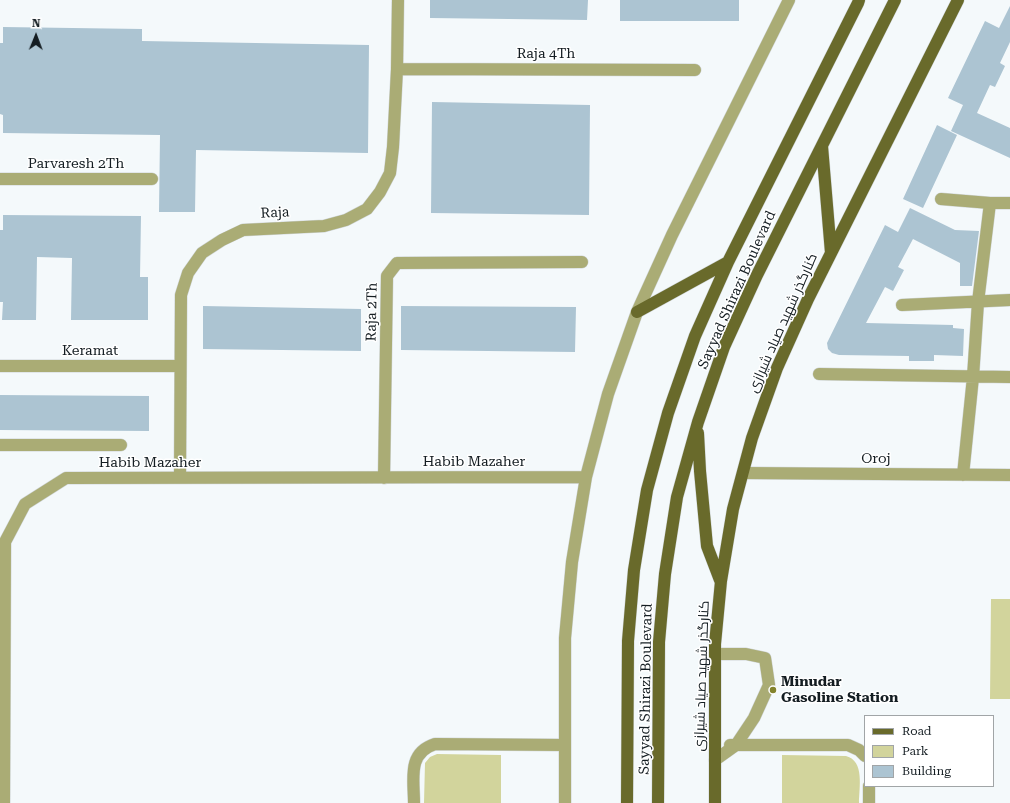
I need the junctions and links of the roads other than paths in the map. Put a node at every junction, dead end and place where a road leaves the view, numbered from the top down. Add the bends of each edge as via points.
1 (398, 0) edge
2 (789, 0) edge
3 (859, 0) edge
4 (895, 0) edge
5 (958, 0) edge
6 (397, 69) junction
7 (695, 70) dead end
8 (822, 146) junction
9 (0, 179) edge
10 (152, 179) dead end
11 (941, 199) dead end
12 (990, 203) junction
13 (1010, 203) edge
14 (831, 253) junction
15 (582, 262) dead end
16 (728, 262) junction
17 (1010, 300) edge
18 (978, 302) junction
19 (902, 306) dead end
20 (637, 312) junction
21 (0, 366) edge
22 (180, 366) junction
23 (819, 374) dead end
24 (973, 377) junction
25 (1010, 377) edge
26 (698, 422) junction
27 (121, 445) dead end
28 (1, 448) edge
29 (742, 473) junction
30 (963, 475) junction
31 (1010, 475) edge
32 (586, 477) junction
33 (180, 478) junction
34 (384, 478) junction
35 (721, 581) junction
36 (715, 654) junction
37 (565, 745) junction
38 (715, 745) junction
39 (736, 745) junction
40 (864, 755) edge
41 (715, 760) junction
42 (869, 787) edge
43 (2, 789) edge
44 (4, 803) edge
45 (414, 803) edge
46 (565, 803) edge
47 (627, 803) edge
48 (658, 803) edge
49 (715, 803) edge
50 (869, 803) edge

1 - 6 street, Raja
2 - 20 street via 672,235
3 - 16 main road, Sayyad Shirazi Boulevard
4 - 8 main road, Sayyad Shirazi Boulevard
5 - 14 main road, کنارگذر شهید صیاد شیرازی
6 - 7 street, Raja 4Th
6 - 22 street, Raja via 390,173 380,192 367,208 346,220 324,226 243,230 202,253 188,273 181,296
8 - 14 main road
8 - 26 main road, Sayyad Shirazi Boulevard via 724,347
9 - 10 street, Parvaresh 2Th
11 - 12 street
12 - 13 street
12 - 18 street
14 - 29 main road, کنارگذر شهید صیاد شیرازی via 777,368
15 - 34 street, Raja 2Th via 397,263 387,276
16 - 20 main road
16 - 47 main road, Sayyad Shirazi Boulevard via 695,336 668,412 647,490 634,570 628,640
17 - 18 street
18 - 19 street
18 - 24 street
20 - 32 street via 608,394
21 - 22 street, Keramat
22 - 33 street, Raja
23 - 24 street
24 - 25 street
24 - 30 street
26 - 35 main road via 707,546
26 - 48 main road, Sayyad Shirazi Boulevard via 677,497 665,574 659,642
27 - 28 street
29 - 30 street, Oroj
29 - 35 main road, کنارگذر شهید صیاد شیرازی
30 - 31 street, Oroj
32 - 34 street, Habib Mazaher
32 - 37 street via 572,562 565,638
33 - 34 street, Habib Mazaher
33 - 43 street, Habib Mazaher via 66,478 25,504 5,542
35 - 36 main road, کنارگذر شهید صیاد شیرازی
36 - 38 main road, کنارگذر شهید صیاد شیرازی
36 - 39 street via 746,654 765,658 769,685 754,718
37 - 45 street via 429,746 419,754 414,765
37 - 46 street
38 - 39 street
38 - 41 main road, کنارگذر شهید صیاد شیرازی
39 - 40 street via 848,745
39 - 41 street
41 - 49 main road, کنارگذر شهید صیاد شیرازی
42 - 50 street
43 - 44 street, Habib Mazaher

